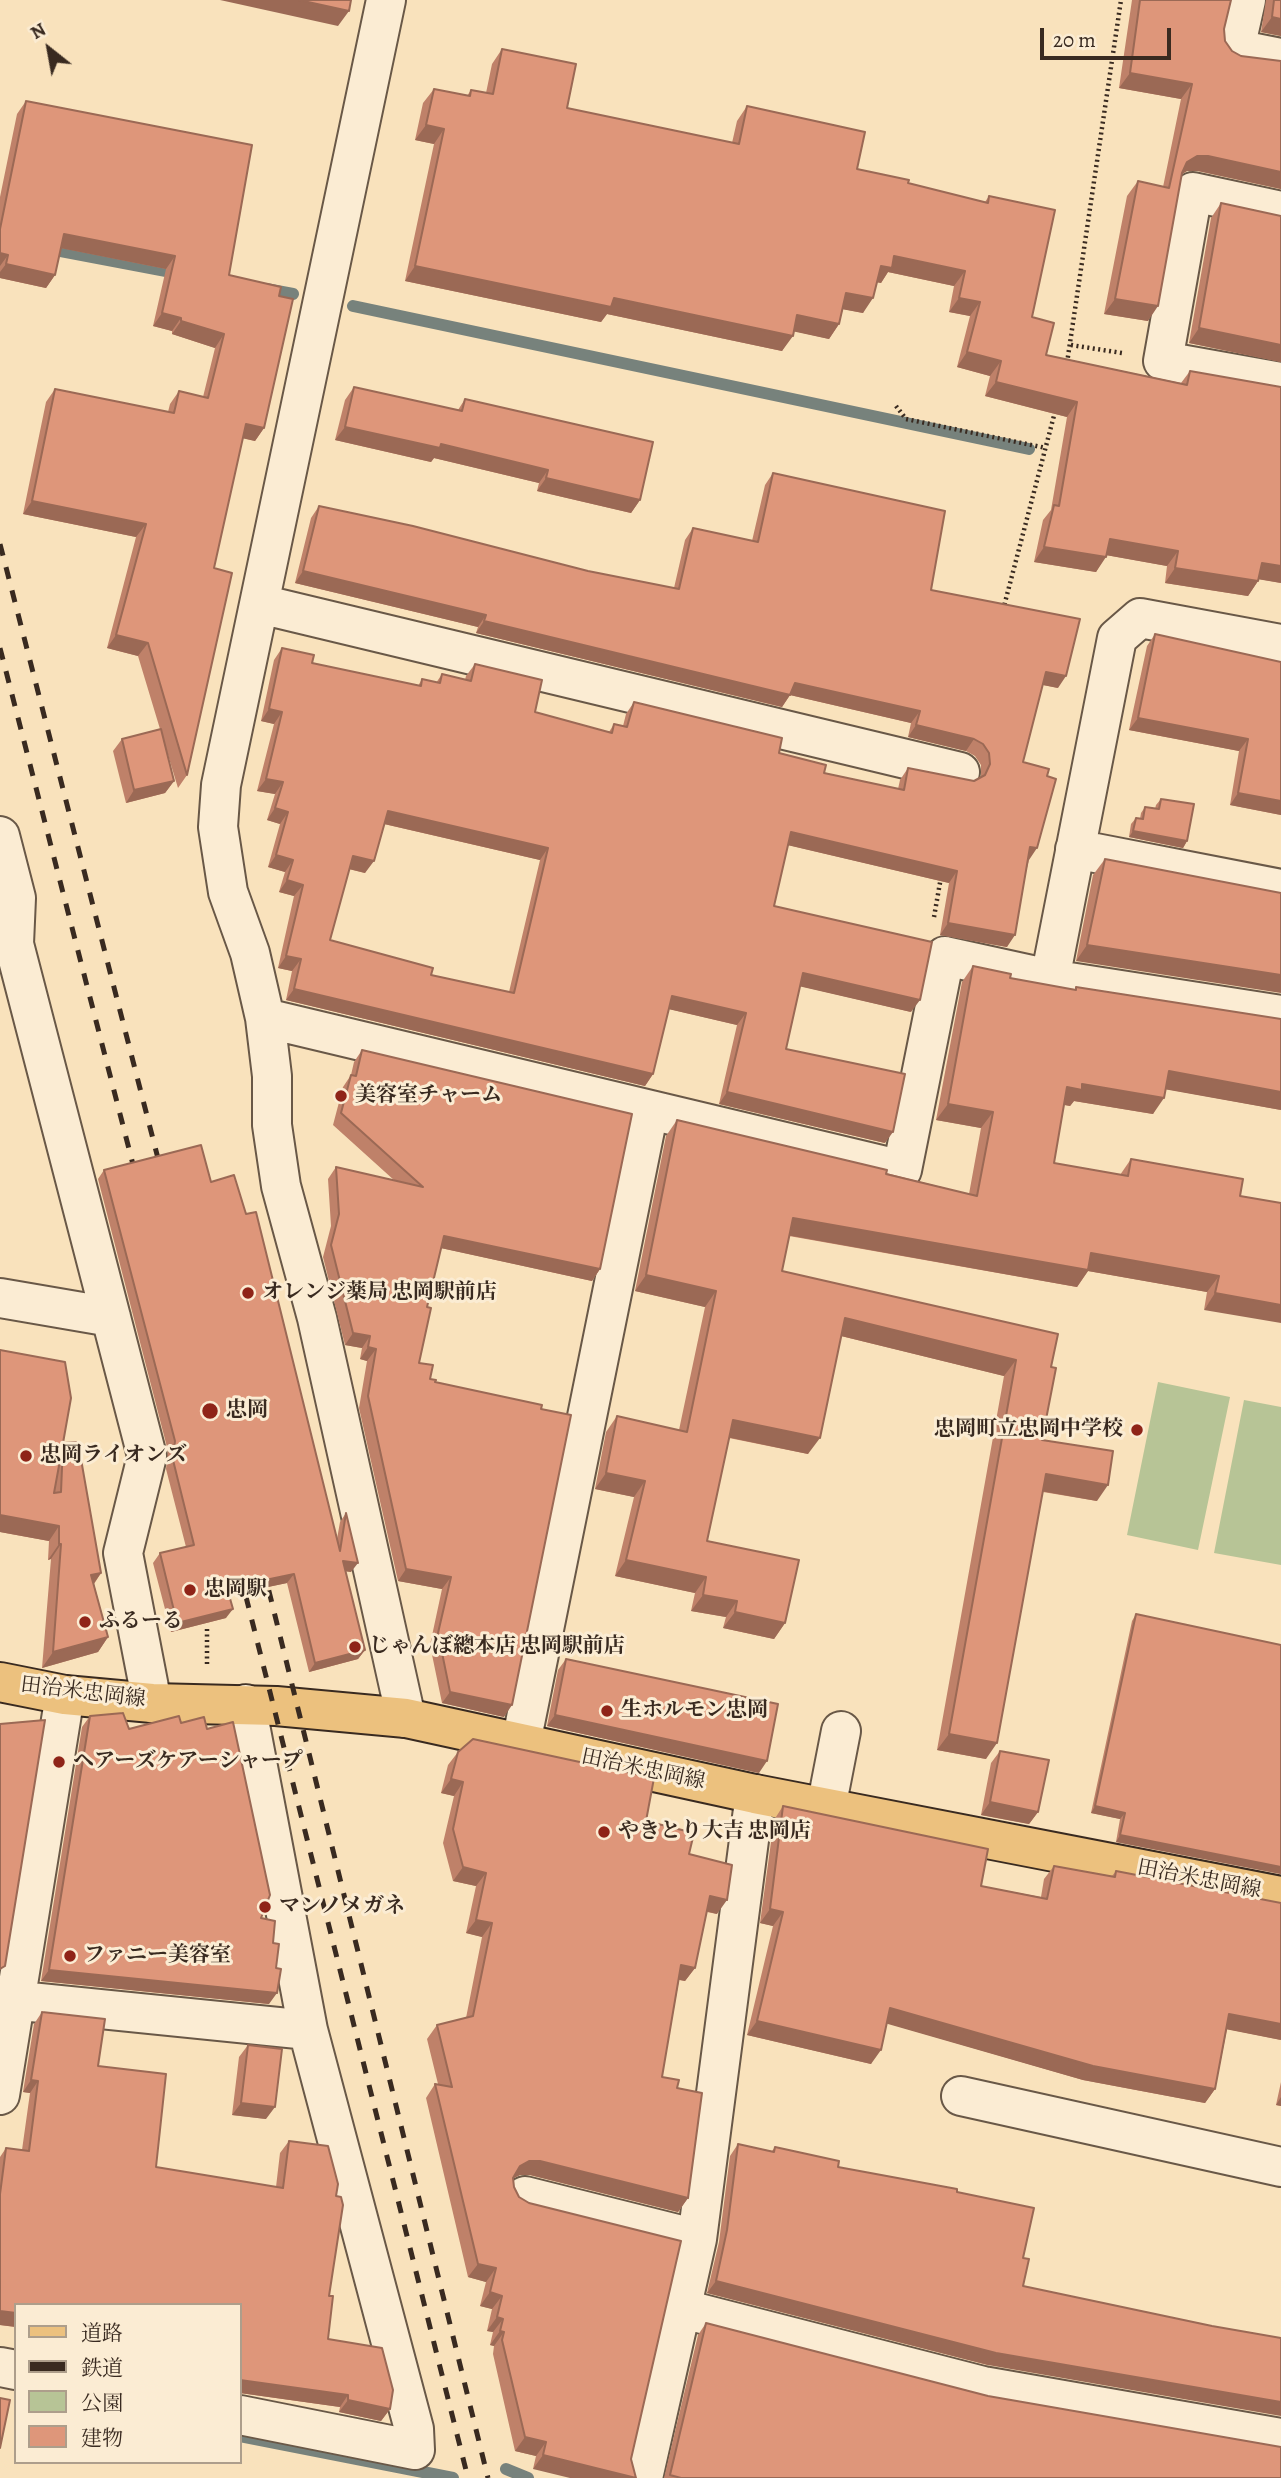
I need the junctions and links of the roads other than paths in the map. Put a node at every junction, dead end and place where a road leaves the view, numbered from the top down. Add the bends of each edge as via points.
1 (386, 0) edge
2 (1246, 0) edge
3 (1281, 58) edge
4 (1281, 211) edge
5 (1281, 382) edge
6 (260, 604) junction
7 (1281, 644) edge
8 (960, 772) dead end
9 (0, 836) edge
10 (1075, 849) junction
11 (1281, 889) edge
12 (7, 942) edge
13 (1050, 979) junction
14 (1281, 1015) edge
15 (265, 1018) junction
16 (649, 1110) junction
17 (0, 1298) edge
18 (111, 1317) junction
19 (0, 1682) edge
20 (65, 1695) junction
21 (152, 1703) junction
22 (246, 1704) junction
23 (406, 1718) junction
24 (854, 1734) dead end
25 (521, 1744) junction
26 (755, 1794) junction
27 (839, 1810) junction
28 (1281, 1896) edge
29 (8, 2000) edge
30 (308, 2030) junction
31 (0, 2095) edge
32 (961, 2096) dead end
33 (1281, 2167) edge
34 (525, 2196) dead end
35 (697, 2239) junction
36 (683, 2309) junction
37 (242, 2415) edge
38 (1281, 2438) edge
39 (643, 2478) edge

1 - 6 street
2 - 3 street via 1235,49
4 - 5 street via 1194,192 1163,361
6 - 8 street
6 - 15 street via 221,785 218,827 228,892 250,953
7 - 10 street via 1140,618 1117,638
9 - 12 street via 16,898
10 - 11 street
10 - 13 street
12 - 18 street
13 - 14 street
13 - 16 street via 945,956 902,1170
15 - 16 street
15 - 23 street via 281,1186 317,1318
16 - 25 street
17 - 18 street
18 - 21 street via 147,1456 123,1553
19 - 20 main road, 田治米忠岡線
20 - 21 main road, 田治米忠岡線
20 - 29 street
21 - 22 main road, 田治米忠岡線
22 - 23 main road, 田治米忠岡線
22 - 30 street
23 - 25 main road, 田治米忠岡線
24 - 27 street
25 - 26 main road, 田治米忠岡線
26 - 27 main road, 田治米忠岡線
26 - 35 street
27 - 28 main road, 田治米忠岡線
29 - 30 street
29 - 31 street
30 - 37 street via 414,2429 415,2450
32 - 33 street
34 - 35 street
35 - 36 street
36 - 38 street via 983,2386
36 - 39 street

